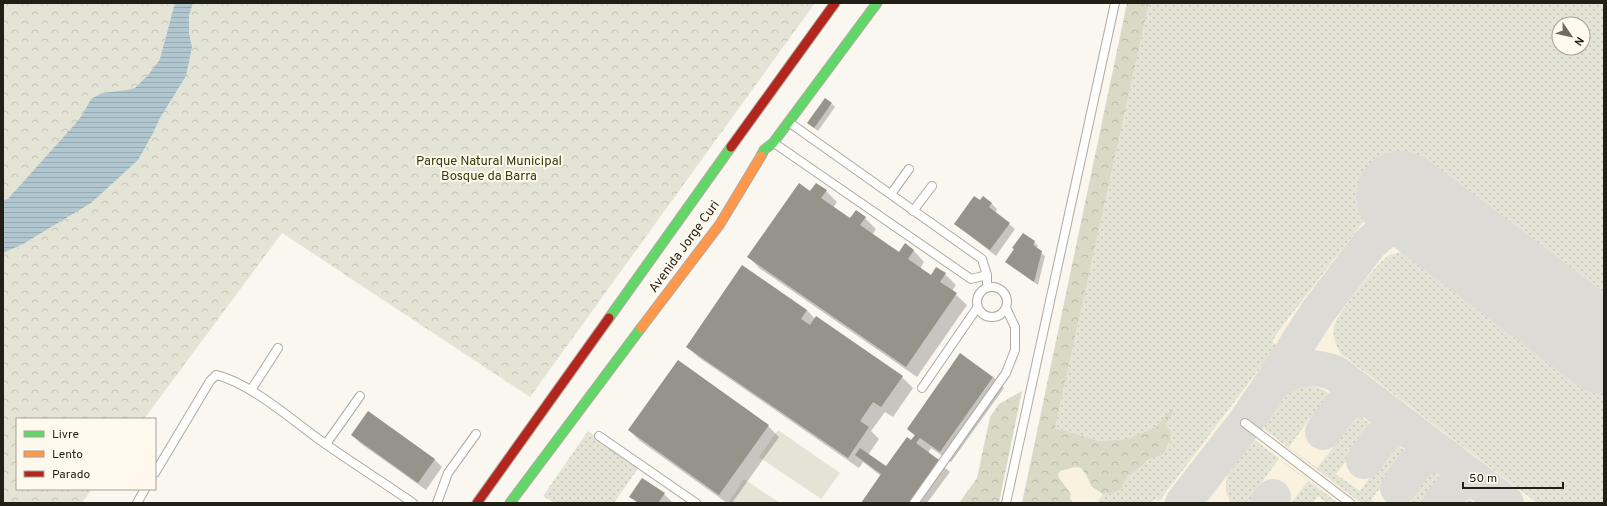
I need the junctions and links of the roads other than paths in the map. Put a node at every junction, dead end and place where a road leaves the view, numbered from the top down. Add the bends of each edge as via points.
1 (835, 3) edge
2 (877, 3) edge
3 (1115, 3) edge
4 (789, 122) junction
5 (774, 143) junction
6 (909, 169) dead end
7 (932, 186) dead end
8 (891, 194) junction
9 (912, 211) junction
10 (987, 275) junction
11 (987, 287) junction
12 (978, 308) junction
13 (1006, 308) junction
14 (278, 348) dead end
15 (922, 388) dead end
16 (251, 390) junction
17 (360, 396) dead end
18 (1245, 423) dead end
19 (476, 434) dead end
20 (599, 436) dead end
21 (326, 444) junction
22 (156, 471) edge
23 (144, 490) edge
24 (137, 503) edge
25 (413, 503) edge
26 (437, 503) edge
27 (477, 503) edge
28 (510, 503) edge
29 (696, 503) edge
30 (914, 503) edge
31 (1006, 503) edge
32 (1350, 503) edge

1 - 27 street, Avenida Jorge Curi via 741,138
2 - 4 street, Avenida Jorge Curi
3 - 31 lane
4 - 5 street, Avenida Jorge Curi
4 - 8 lane
5 - 10 lane via 971,279
5 - 28 street, Avenida Jorge Curi via 761,149 720,224
6 - 8 lane
7 - 9 lane
8 - 9 lane
9 - 10 lane via 982,259
10 - 11 lane
11 - 12 lane via 979,293 976,303
11 - 13 lane via 1002,290 1007,298
12 - 13 lane via 984,315 994,317 1003,313
12 - 15 lane
13 - 30 lane via 1015,327 1015,350 1006,373
14 - 16 lane
16 - 21 lane
16 - 22 lane via 216,375
17 - 21 lane
18 - 32 lane
19 - 26 lane via 448,473
20 - 29 lane
21 - 25 lane
23 - 24 lane

